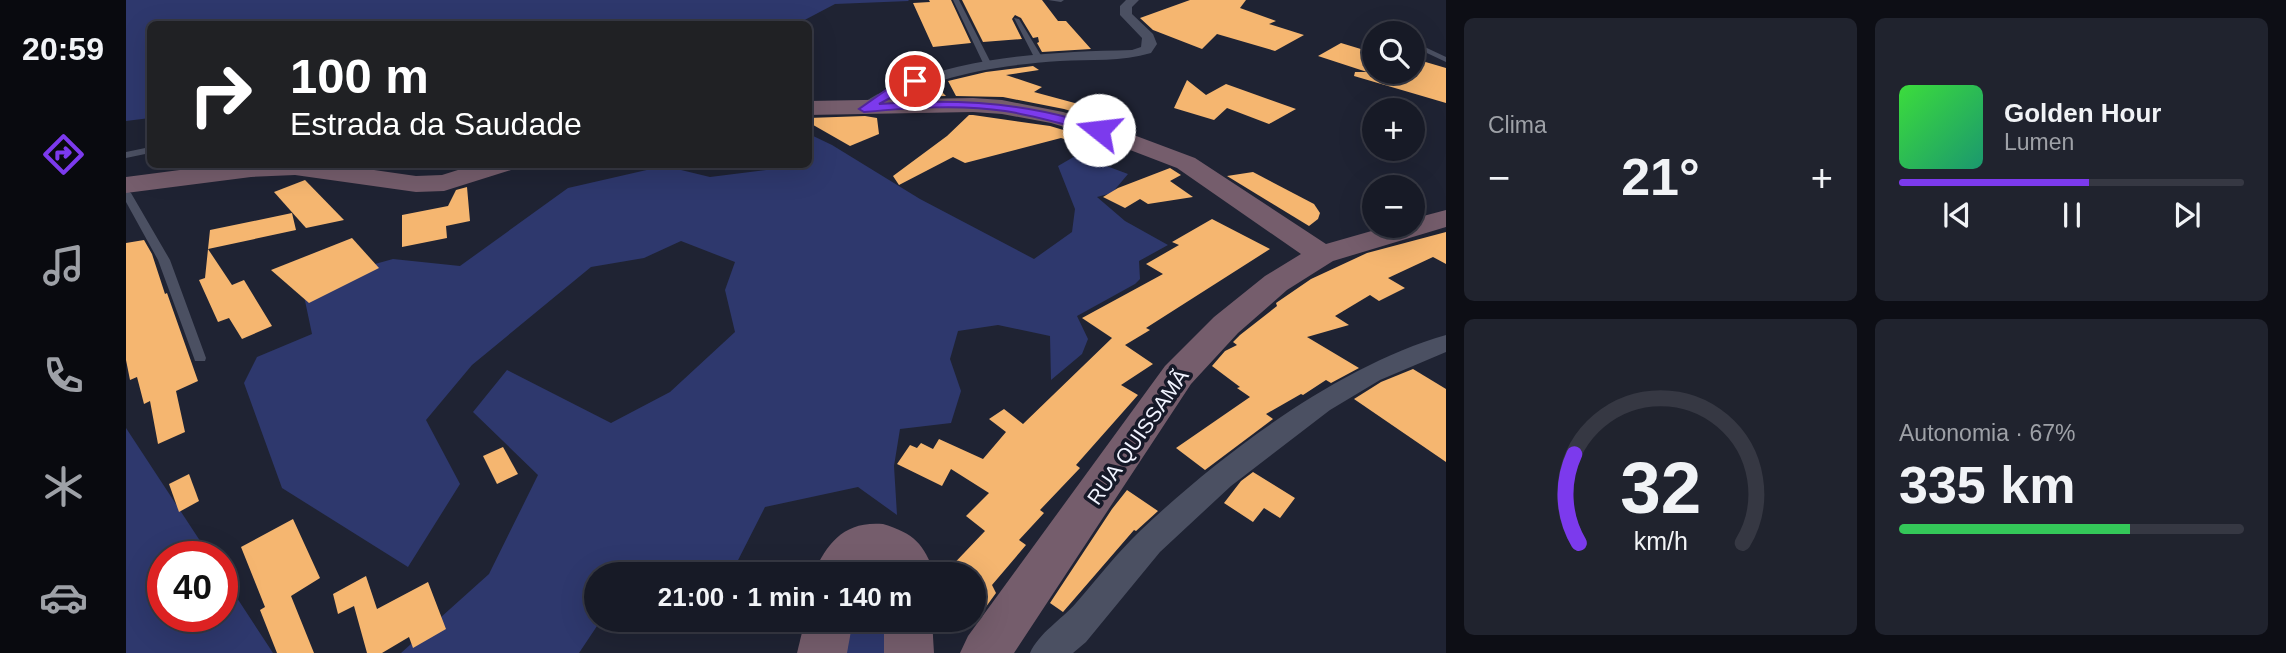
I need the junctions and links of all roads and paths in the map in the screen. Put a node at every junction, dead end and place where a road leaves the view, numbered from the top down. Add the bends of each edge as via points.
1 (956, 0) edge
2 (1061, 0) edge
3 (1133, 0) edge
4 (1051, 1) edge
5 (1016, 19) dead end
6 (1425, 50) edge
7 (1038, 57) junction
8 (1446, 60) edge
9 (988, 65) junction
10 (812, 108) edge
11 (864, 109) junction
12 (147, 151) edge
13 (126, 155) edge
14 (273, 168) edge
15 (302, 168) edge
16 (492, 168) edge
17 (126, 185) edge
18 (126, 193) edge
19 (1446, 218) edge
20 (1322, 254) junction
21 (1446, 343) edge
22 (200, 358) dead end
23 (844, 562) edge
24 (909, 562) edge
25 (826, 632) edge
26 (908, 632) edge
27 (822, 653) edge
28 (909, 653) edge
29 (985, 653) edge
30 (1047, 653) edge

1 - 9 lane
2 - 4 lane
3 - 7 street via 1126,6 1126,15 1148,37 1146,50
5 - 7 lane
6 - 8 lane
7 - 9 street
9 - 11 street via 915,81
10 - 11 street
11 - 20 street via 1002,107 1099,130 1186,163
12 - 13 lane
14 - 17 street
15 - 16 street via 416,184 444,183
18 - 22 lane via 164,260
19 - 20 street, RUA QUISSAMÃ
20 - 29 street, RUA QUISSAMÃ via 1276,283 1226,325 1178,375
21 - 30 street via 1371,374 1321,403 1221,478 1149,542 1074,630
23 - 24 street via 853,549 871,543 900,551
25 - 27 street
26 - 28 street

